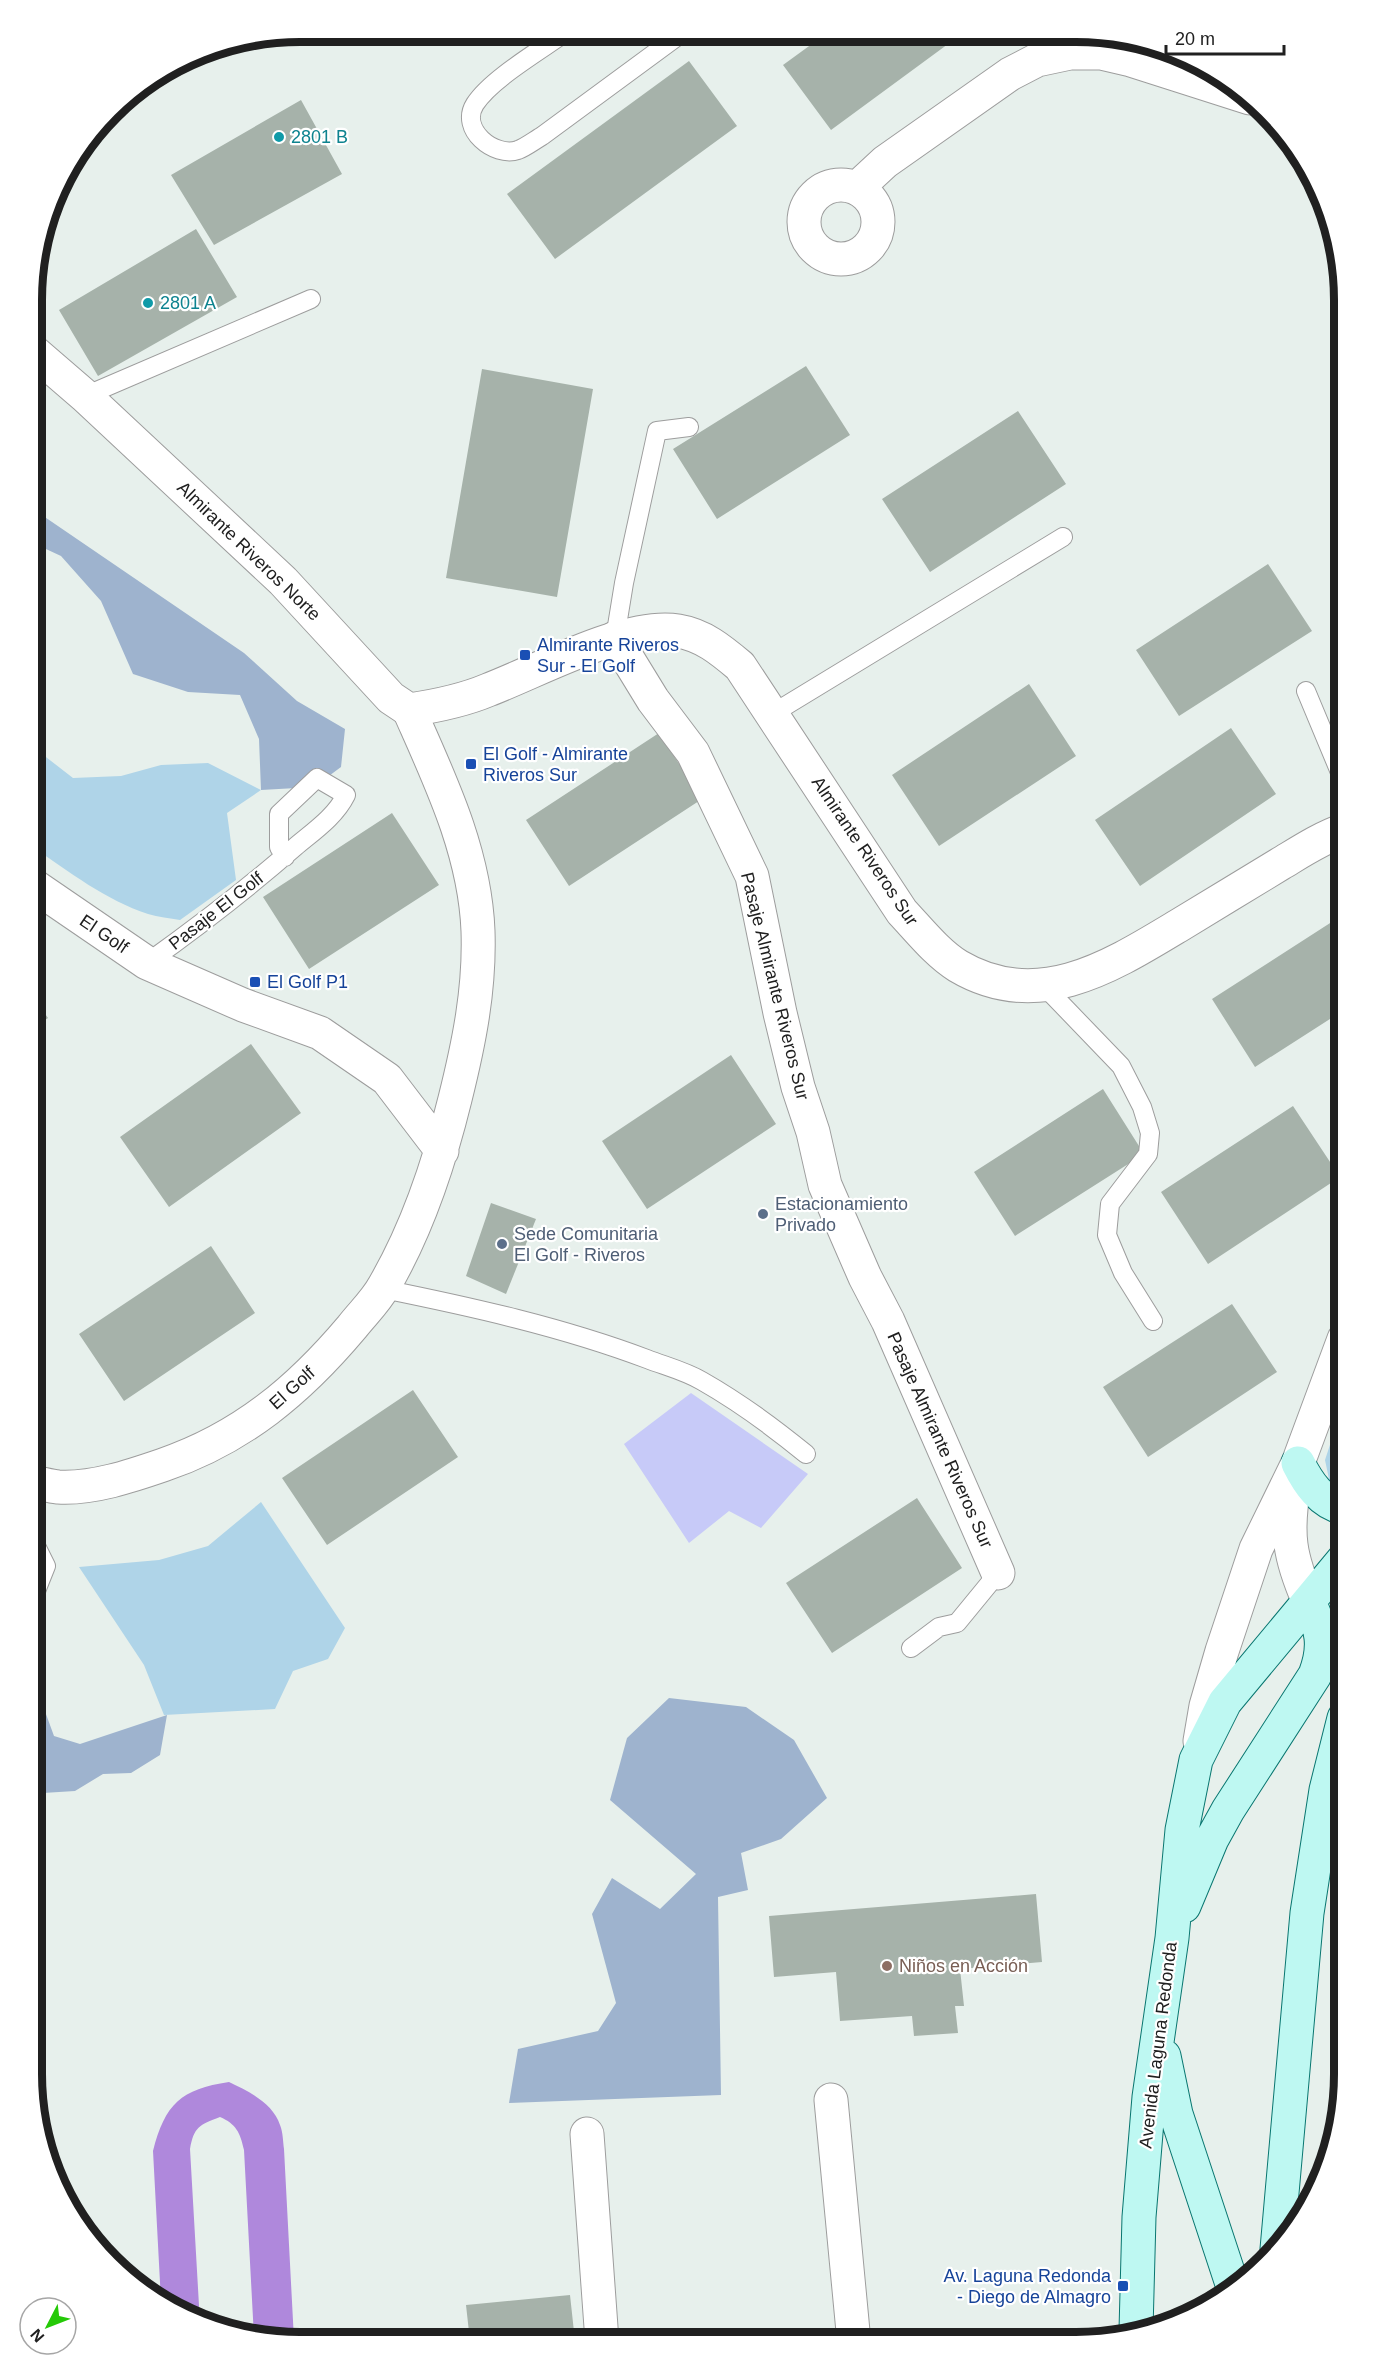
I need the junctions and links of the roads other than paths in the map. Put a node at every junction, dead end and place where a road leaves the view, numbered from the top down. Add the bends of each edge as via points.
1 (552, 42) edge
2 (670, 42) edge
3 (1115, 45) edge
4 (1131, 60) junction
5 (1175, 63) edge
6 (1205, 77) edge
7 (857, 188) dead end
8 (311, 299) dead end
9 (42, 359) edge
10 (85, 396) junction
11 (689, 427) dead end
12 (1063, 537) dead end
13 (615, 638) junction
14 (1306, 691) dead end
15 (409, 710) junction
16 (772, 714) junction
17 (1334, 759) edge
18 (1334, 835) edge
19 (285, 857) dead end
20 (42, 891) edge
21 (147, 963) junction
22 (1043, 985) junction
23 (442, 1151) junction
24 (383, 1288) junction
25 (1153, 1321) dead end
26 (1334, 1366) edge
27 (806, 1454) dead end
28 (1298, 1463) junction
29 (42, 1484) edge
30 (1334, 1504) edge
31 (42, 1558) edge
32 (1334, 1571) edge
33 (998, 1573) joint
34 (42, 1576) edge
35 (1309, 1602) junction
36 (911, 1648) dead end
37 (1334, 1758) edge
38 (1196, 1761) junction
39 (1172, 1938) junction
40 (1160, 2030) junction
41 (831, 2100) dead end
42 (587, 2134) dead end
43 (1278, 2234) edge
44 (1231, 2280) edge
45 (1136, 2324) edge
46 (601, 2332) edge
47 (853, 2332) edge

1 - 2 lane via 500,80 473,107 472,127 491,147 518,150 542,136
3 - 4 lane
4 - 5 street
4 - 7 street via 1101,53 1070,53 1037,60 1010,74 885,162
5 - 6 street
8 - 10 lane
9 - 10 street, Almirante Riveros Norte
10 - 15 street, Almirante Riveros Norte via 284,581 391,698
11 - 13 lane via 657,430
12 - 16 lane
13 - 15 street, Almirante Riveros Sur via 486,691 447,704
13 - 16 street, Almirante Riveros Sur via 651,629 698,635 740,666
13 - 33 street, Pasaje Almirante Riveros Sur via 693,753 752,876 782,1024 825,1185
14 - 17 lane
15 - 23 street, El Golf via 459,829 478,930 471,1036
16 - 22 street, Almirante Riveros Sur via 902,912 926,939 957,965 986,980
18 - 22 street, Almirante Riveros Sur via 1131,955 1095,973
19 - 21 lane, Pasaje El Golf via 213,917
20 - 21 street, El Golf
21 - 23 street, El Golf via 320,1033 387,1079
22 - 25 lane via 1121,1066 1142,1107 1150,1133 1148,1154 1110,1204 1107,1235 1123,1273
23 - 24 street, El Golf via 414,1227
24 - 27 lane via 606,1343 686,1374 771,1425
24 - 29 street, El Golf via 307,1377 275,1405 221,1440 183,1459 133,1476 95,1484 58,1487
26 - 28 street, Avenida Laguna Redonda
28 - 30 main road via 1306,1480
28 - 35 street, Avenida Laguna Redonda via 1289,1538 1297,1574
28 - 38 street, Avenida Laguna Redonda via 1256,1549 1206,1706
31 - 34 lane via 46,1566
32 - 35 main road, Avenida Laguna Redonda
33 - 36 lane via 957,1623 939,1627
35 - 38 main road, Avenida Laguna Redonda via 1225,1702
35 - 39 main road via 1322,1636 1315,1675 1253,1768 1212,1839
37 - 43 main road via 1306,1913
38 - 39 main road, Avenida Laguna Redonda via 1182,1830
39 - 40 main road, Avenida Laguna Redonda
40 - 44 main road via 1174,2104
40 - 45 main road, Avenida Laguna Redonda via 1143,2164
41 - 47 street
42 - 46 street

